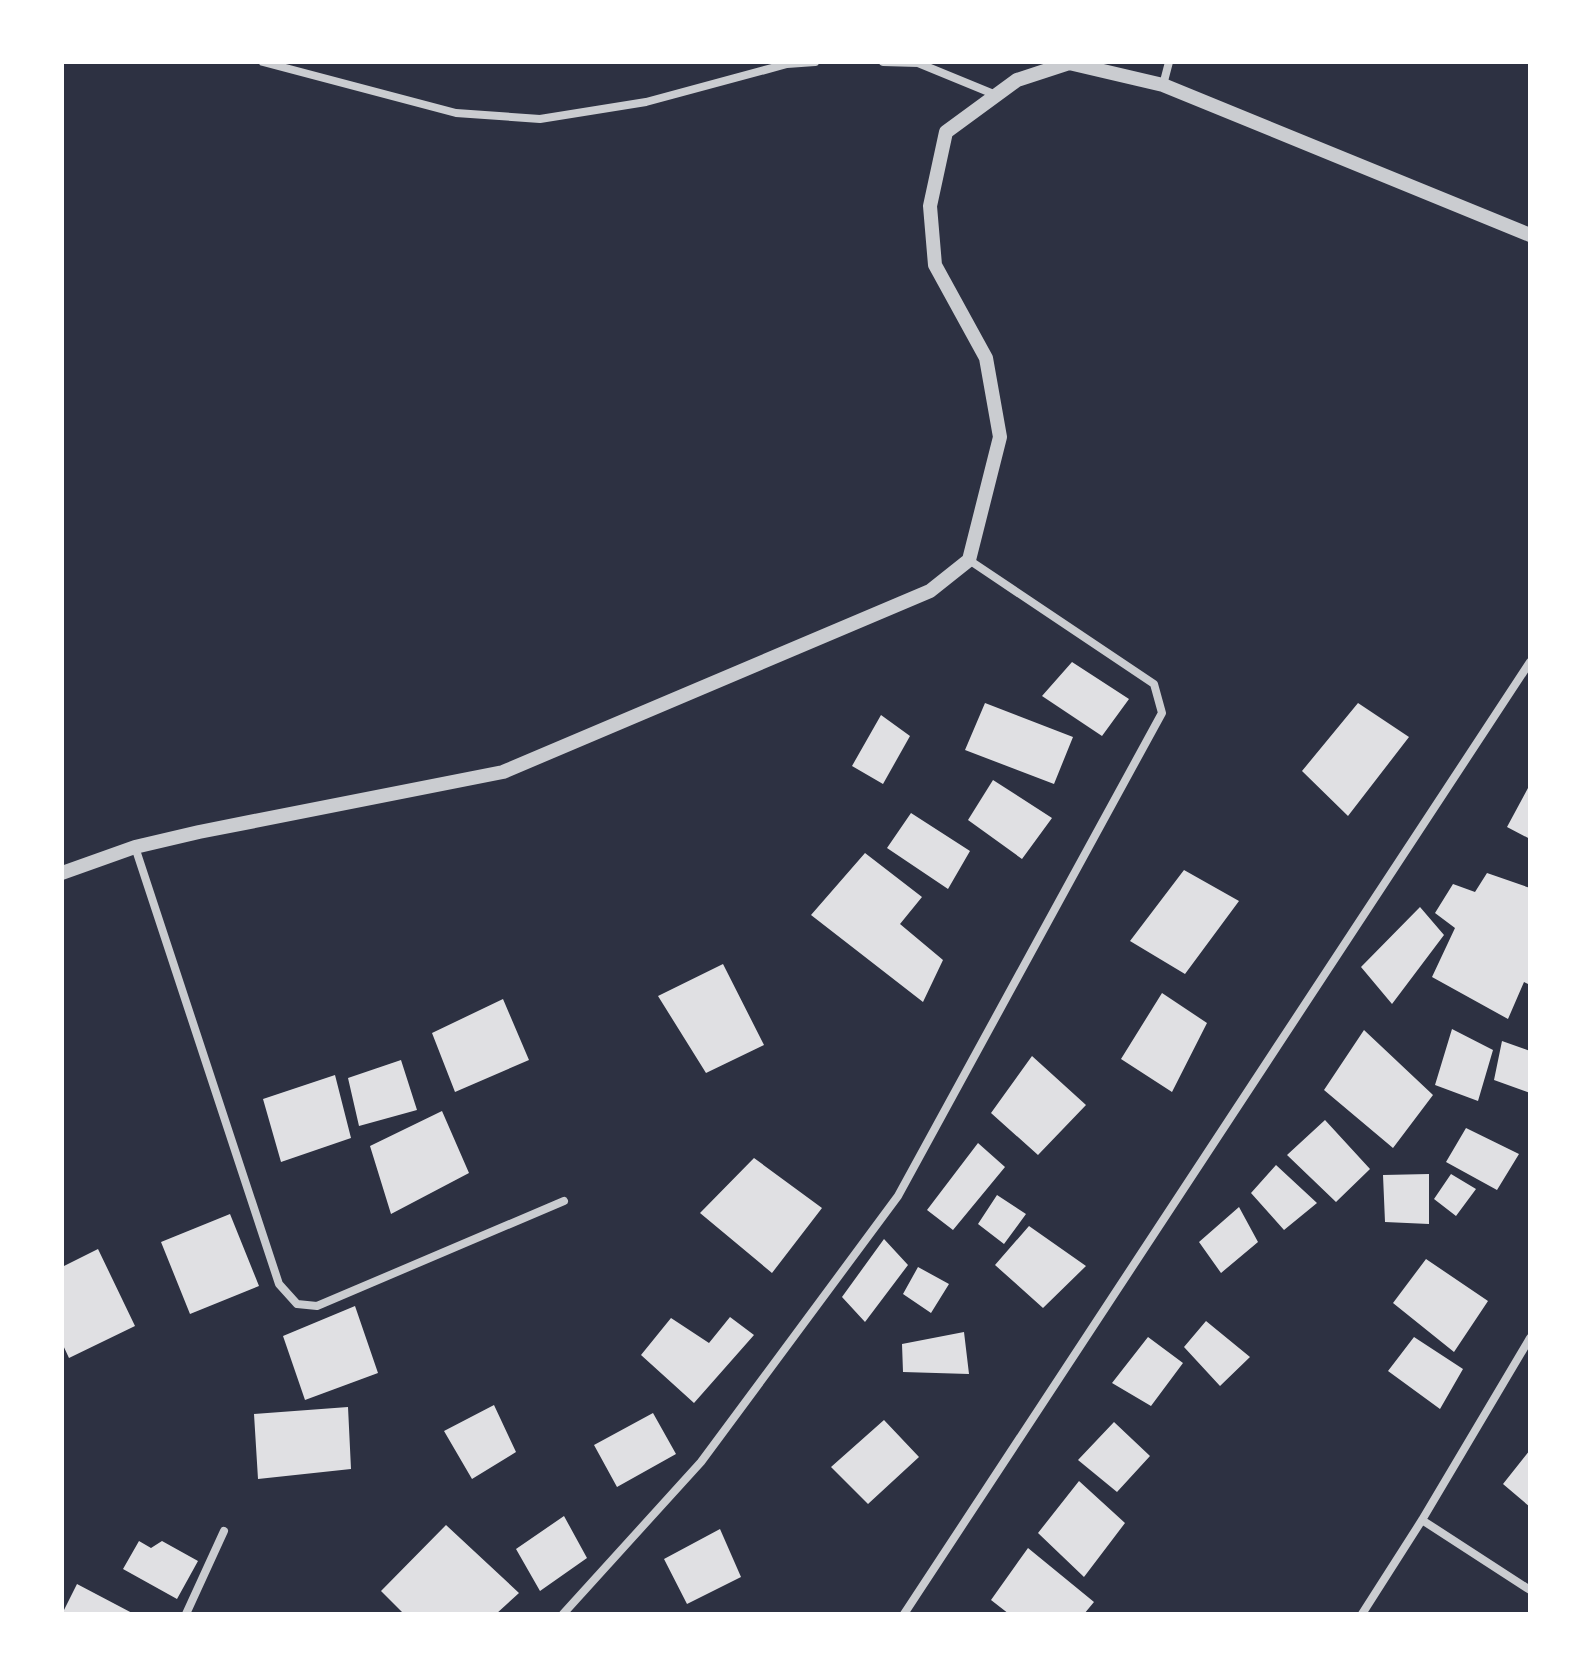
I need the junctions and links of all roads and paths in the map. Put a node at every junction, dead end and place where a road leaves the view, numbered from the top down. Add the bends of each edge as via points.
1 (263, 62) edge
2 (815, 62) edge
3 (883, 62) edge
4 (1169, 62) edge
5 (1163, 85) junction
6 (996, 95) junction
7 (1530, 235) edge
8 (969, 560) junction
9 (1530, 662) edge
10 (135, 847) junction
11 (62, 873) edge
12 (564, 1201) dead end
13 (1530, 1338) edge
14 (1422, 1520) junction
15 (224, 1531) dead end
16 (1530, 1590) edge
17 (186, 1614) edge
18 (563, 1614) edge
19 (904, 1614) edge
20 (1362, 1614) edge

1 - 2 street via 456,113 540,119 646,102 787,64
3 - 6 street via 918,63
4 - 5 street
5 - 6 street via 1069,63 1017,80
5 - 7 street
6 - 8 street via 946,132 930,206 935,265 986,358 1000,437
8 - 10 street via 930,591 503,772
8 - 18 street via 1154,684 1162,713 898,1196 701,1462
9 - 19 street
10 - 11 street
10 - 12 street via 279,1284 297,1304 317,1306
13 - 14 street
14 - 16 street
14 - 20 street
15 - 17 street

